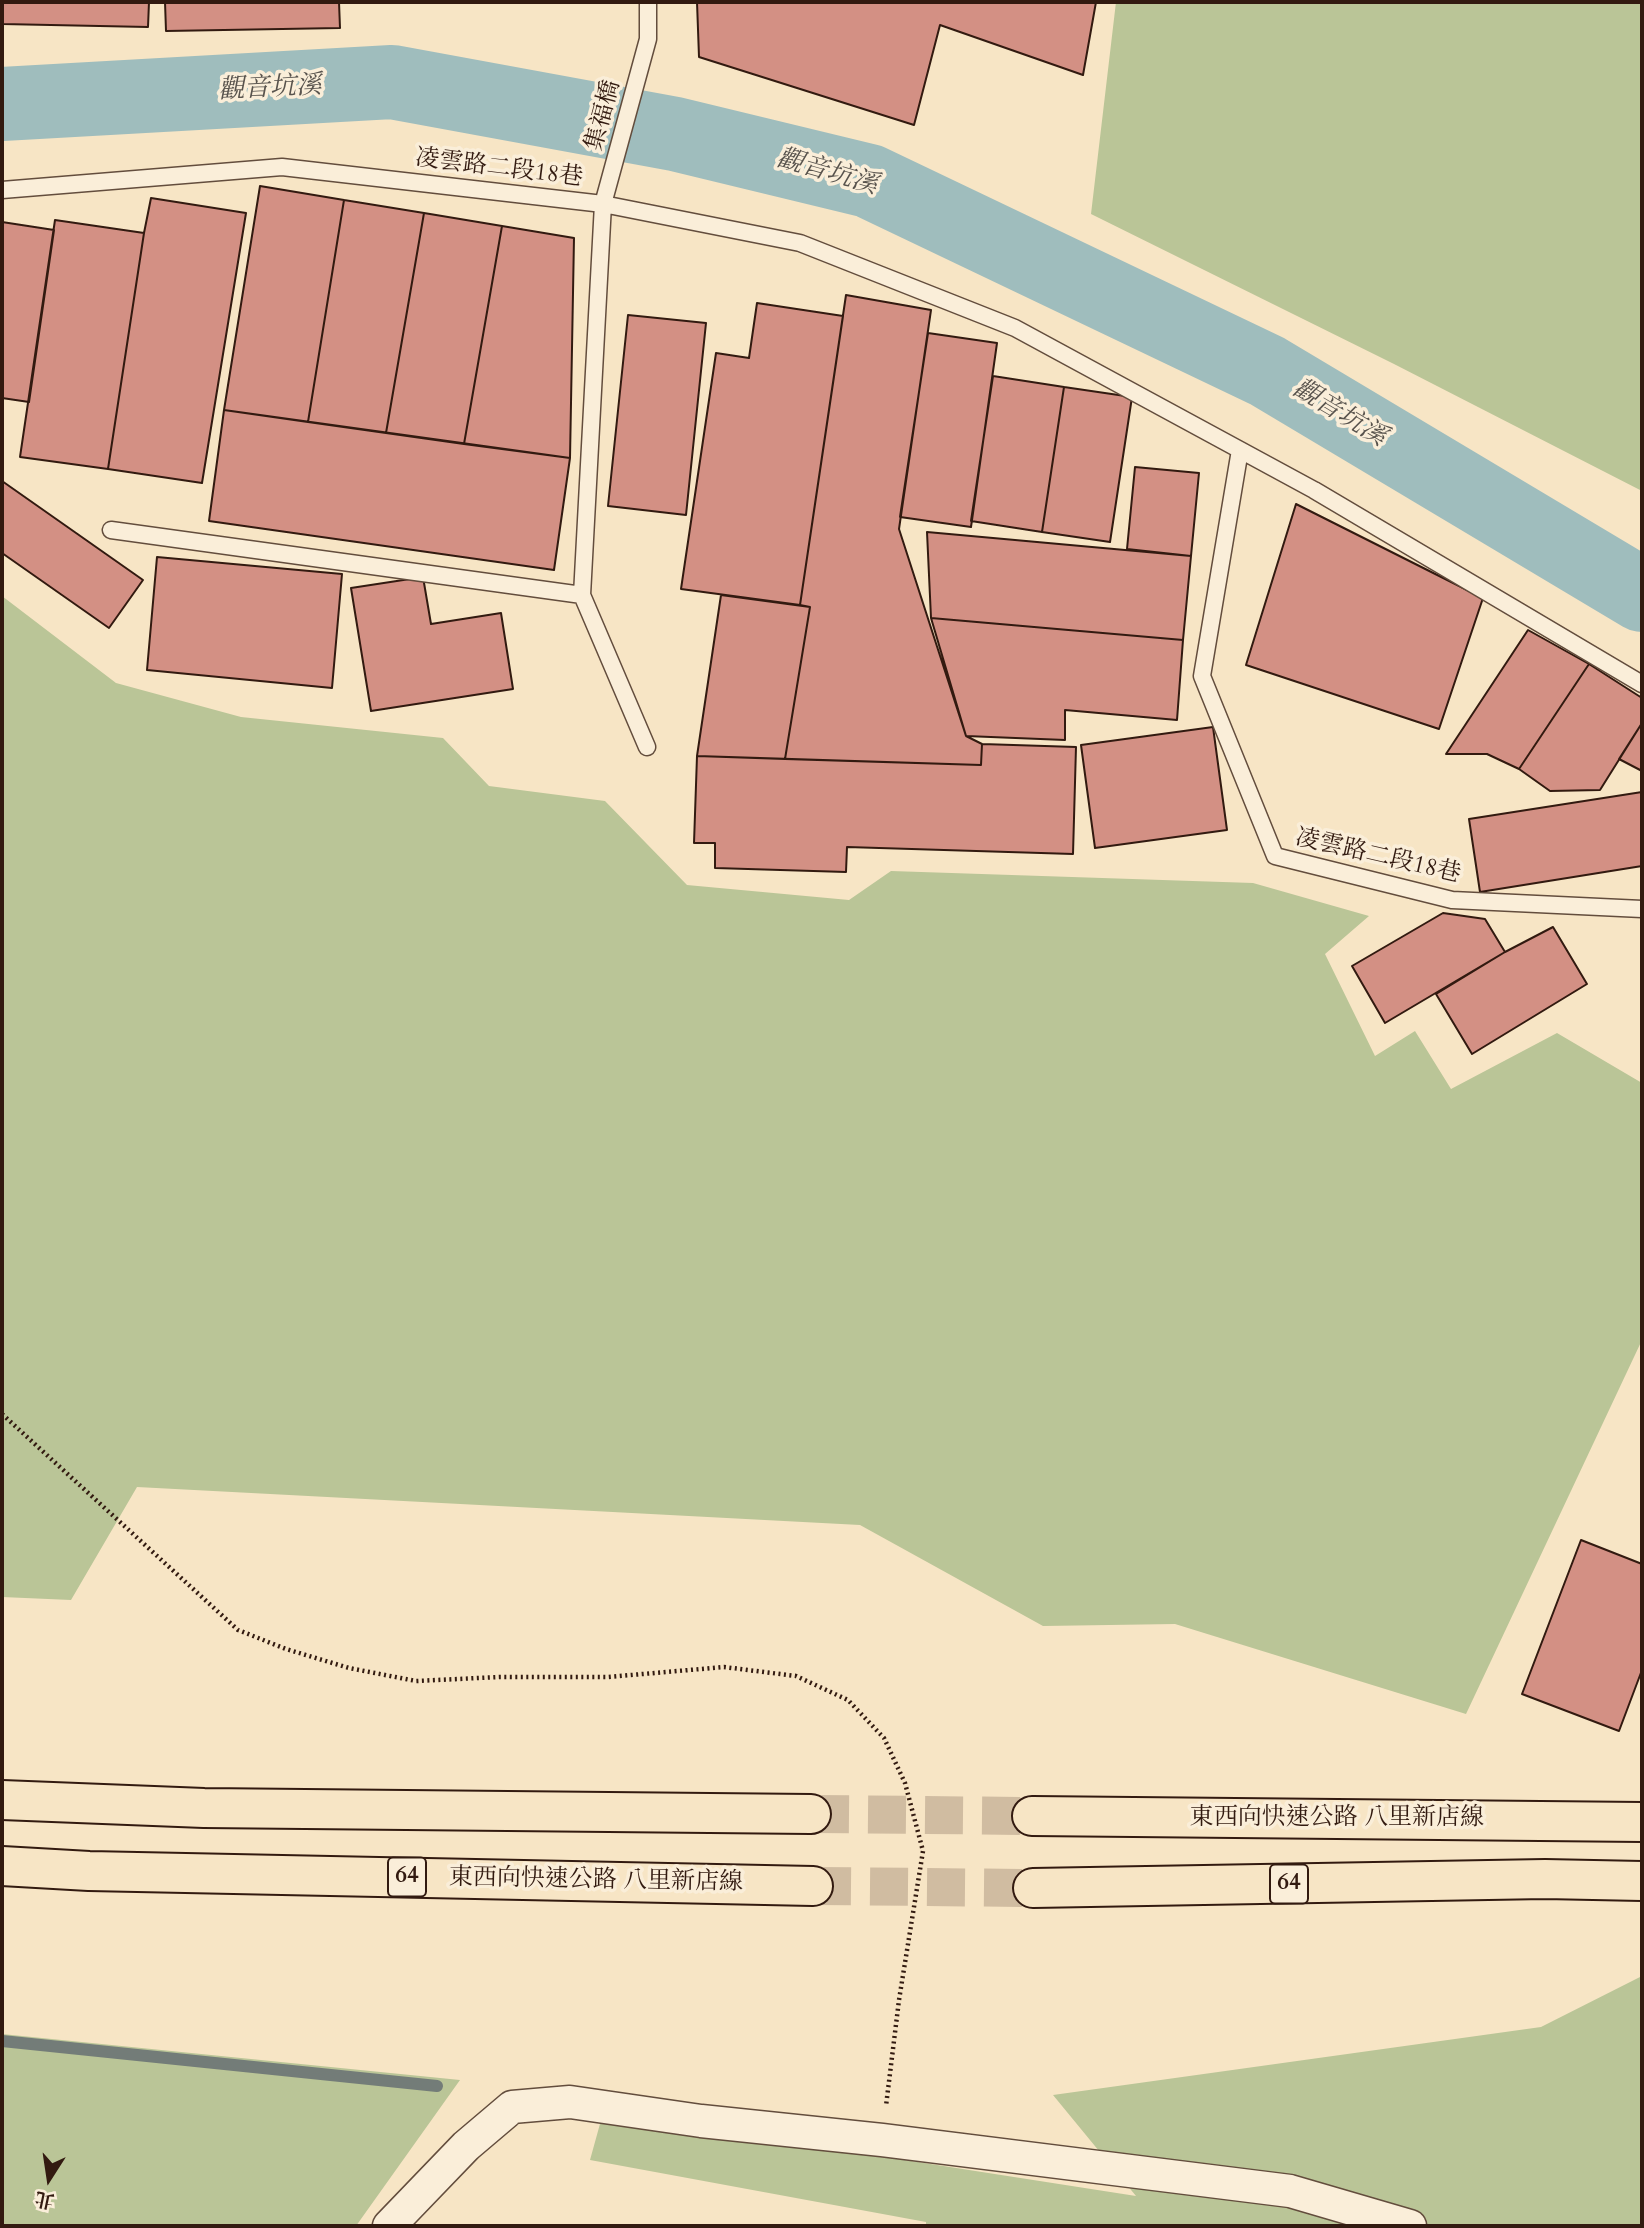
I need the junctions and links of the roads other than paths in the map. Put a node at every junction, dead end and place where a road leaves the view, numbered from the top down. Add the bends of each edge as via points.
1 (648, 2) edge
2 (2, 190) edge
3 (603, 204) junction
4 (1240, 450) junction
5 (111, 530) dead end
6 (582, 595) junction
7 (1642, 684) edge
8 (647, 747) dead end
9 (1642, 909) edge
10 (2, 1800) edge
11 (811, 1814) tunnel mouth
12 (1032, 1816) tunnel mouth
13 (1642, 1822) edge
14 (2, 1866) edge
15 (1642, 1881) edge
16 (813, 1885) tunnel mouth
17 (1033, 1888) tunnel mouth
18 (389, 2226) edge
19 (1410, 2226) edge

1 - 3 lane, 集福橋 via 648,40
2 - 3 lane, 凌雲路二段18巷 via 282,167
3 - 4 lane via 800,243 1015,328
3 - 6 lane, 凌雲路二段18巷
4 - 7 lane
4 - 9 lane, 凌雲路二段18巷 via 1202,676 1275,856 1452,900
5 - 6 lane
6 - 8 lane, 凌雲路二段18巷
10 - 11 highway via 204,1808
12 - 13 highway, 東西向快速公路 八里新店線
14 - 16 highway, 東西向快速公路 八里新店線 / 64
15 - 17 highway, 64
18 - 19 street via 466,2146 512,2107 570,2102 1290,2190

